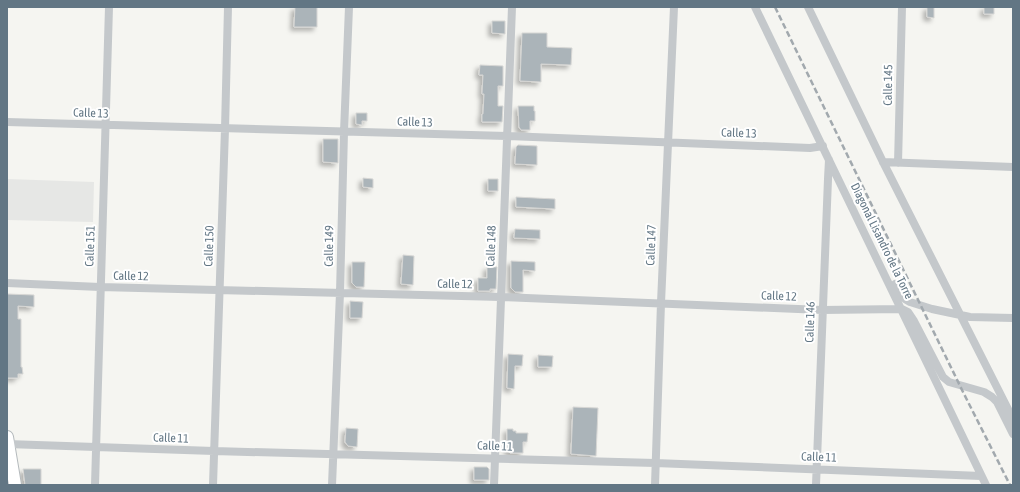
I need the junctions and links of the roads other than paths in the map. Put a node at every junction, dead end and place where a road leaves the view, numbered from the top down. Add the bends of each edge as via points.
1 (109, 7) edge
2 (228, 7) edge
3 (349, 7) edge
4 (512, 7) edge
5 (674, 7) edge
6 (755, 7) edge
7 (808, 7) edge
8 (902, 7) edge
9 (7, 122) edge
10 (106, 126) junction
11 (225, 129) junction
12 (344, 132) junction
13 (507, 136) junction
14 (668, 142) junction
15 (823, 146) junction
16 (829, 160) junction
17 (883, 162) junction
18 (898, 163) junction
19 (1013, 167) edge
20 (7, 283) edge
21 (100, 287) junction
22 (220, 290) junction
23 (340, 294) junction
24 (501, 297) junction
25 (661, 303) junction
26 (902, 309) junction
27 (822, 310) junction
28 (961, 315) junction
29 (1013, 318) edge
30 (1013, 419) edge
31 (1013, 434) edge
32 (7, 442) edge
33 (96, 447) junction
34 (214, 451) junction
35 (333, 454) junction
36 (495, 458) junction
37 (655, 463) junction
38 (817, 469) junction
39 (981, 476) junction
40 (15, 485) edge
41 (95, 485) edge
42 (213, 485) edge
43 (332, 485) edge
44 (494, 485) edge
45 (654, 485) edge
46 (816, 485) edge
47 (981, 485) edge
48 (986, 485) edge

1 - 10 street, Calle 151
2 - 11 street, Calle 150
3 - 12 street, Calle 149
4 - 13 street, Calle 148
5 - 14 street, Calle 147
6 - 15 street, Diagonal Lisandro de la Torre
7 - 17 street
8 - 18 street, Calle 145
9 - 10 street, Calle 13
10 - 11 street, Calle 13
10 - 21 street, Calle 151
11 - 12 street, Calle 13
11 - 22 street, Calle 150
12 - 13 street, Calle 13
12 - 23 street, Calle 149
13 - 14 street, Calle 13
13 - 24 street, Calle 148
14 - 15 street, Calle 13 via 810,148
14 - 25 street, Calle 147
15 - 16 street, Diagonal Lisandro de la Torre
16 - 26 street, Diagonal Lisandro de la Torre
16 - 27 street, Calle 146
16 - 28 street via 868,228 902,296 918,304
17 - 18 street
17 - 28 street
18 - 19 street
20 - 21 street, Calle 12
21 - 22 street, Calle 12
21 - 33 street, Calle 151
22 - 23 street, Calle 12
22 - 34 street, Calle 150
23 - 24 street, Calle 12
23 - 35 street, Calle 149
24 - 25 street, Calle 12
24 - 36 street, Calle 148
25 - 27 street, Calle 12
25 - 37 street, Calle 147
26 - 27 street, Calle 12
26 - 31 street via 908,312 914,321 943,377 949,382 984,392 992,397
26 - 39 street, Diagonal Lisandro de la Torre
27 - 38 street, Calle 146
28 - 29 street
28 - 30 street
32 - 33 street, Calle 11
32 - 40 main road
33 - 34 street, Calle 11
33 - 41 street, Calle 151
34 - 35 street, Calle 11
34 - 42 street, Calle 150
35 - 36 street, Calle 11
35 - 43 street, Calle 149
36 - 37 street, Calle 11
36 - 44 street, Calle 148
37 - 38 street, Calle 11
37 - 45 street, Calle 147
38 - 39 street, Calle 11
38 - 46 street, Calle 146
39 - 47 street
39 - 48 street, Diagonal Lisandro de la Torre

